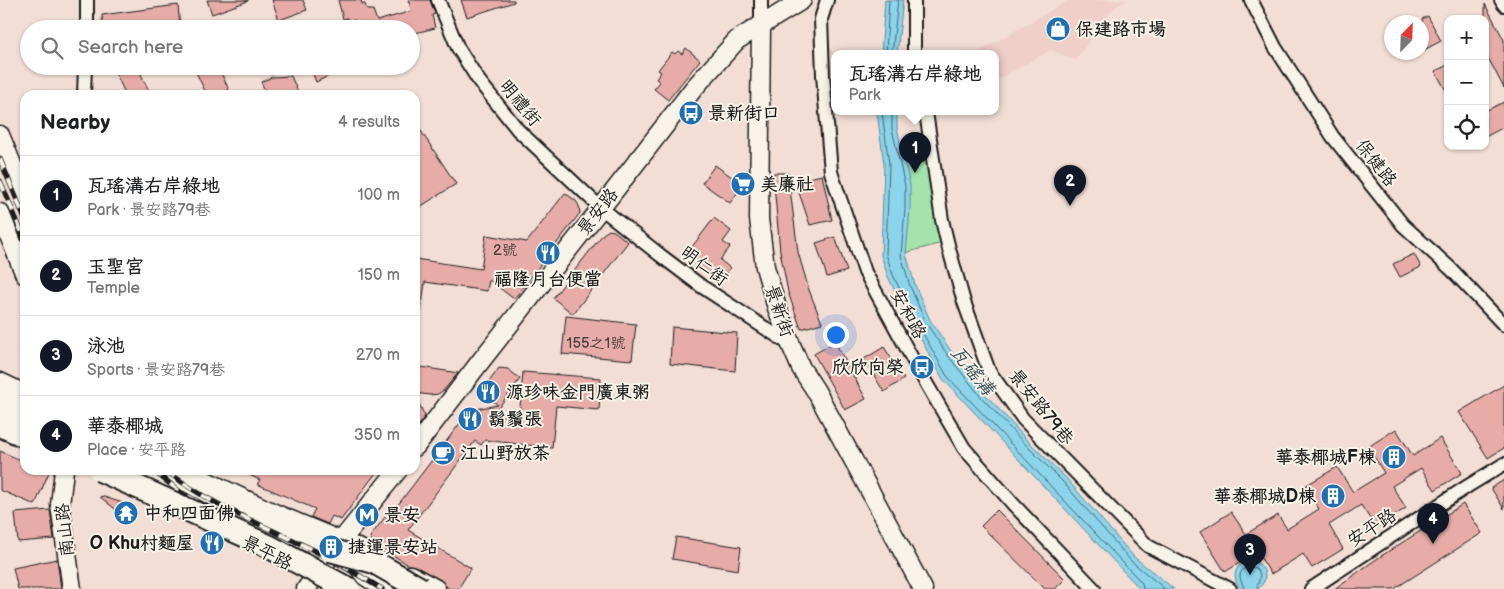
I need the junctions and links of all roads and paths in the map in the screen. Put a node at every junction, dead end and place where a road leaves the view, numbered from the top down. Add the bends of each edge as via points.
1 (87, 0) edge
2 (438, 0) edge
3 (760, 0) edge
4 (802, 0) edge
5 (827, 0) edge
6 (914, 0) edge
7 (1251, 0) edge
8 (1501, 0) edge
9 (1504, 5) edge
10 (87, 20) edge
11 (760, 24) junction
12 (914, 50) edge
13 (85, 75) edge
14 (84, 90) edge
15 (926, 115) edge
16 (0, 135) edge
17 (20, 184) edge
18 (602, 208) junction
19 (0, 213) edge
20 (20, 263) edge
21 (1504, 325) edge
22 (791, 345) junction
23 (0, 382) edge
24 (20, 392) edge
25 (0, 402) edge
26 (20, 411) edge
27 (0, 414) edge
28 (20, 422) edge
29 (0, 425) edge
30 (0, 432) edge
31 (20, 434) edge
32 (420, 440) edge
33 (20, 441) edge
34 (1504, 464) edge
35 (63, 475) edge
36 (97, 475) edge
37 (111, 475) edge
38 (111, 475) edge
39 (164, 475) edge
40 (193, 475) edge
41 (394, 475) edge
42 (124, 487) junction
43 (335, 545) junction
44 (311, 583) edge
45 (72, 589) edge
46 (338, 589) edge
47 (348, 589) edge
48 (386, 589) edge
49 (398, 589) edge
50 (420, 589) edge
51 (436, 589) edge
52 (923, 589) edge
53 (1094, 589) edge
54 (1230, 589) edge
55 (1311, 589) edge

1 - 10 street
2 - 18 street, 明禮街 via 458,48 479,81 518,130
3 - 11 street, 景新街
4 - 11 main road, 景安路
5 - 53 street, 安和路 via 821,19 831,172 865,272 964,448 1012,504
6 - 12 street
7 - 21 street, 保健路 via 1275,46 1333,137 1403,226 1451,269
8 - 9 street
11 - 18 main road, 景安路 via 737,40 694,88
11 - 22 main road, 景新街 via 759,220 765,267
13 - 14 street
15 - 54 street, 景安路79巷 via 942,220 964,302 989,370 1023,419 1148,546
16 - 17 main road
18 - 22 street, 明仁街 via 701,286
18 - 32 main road, 景安路
19 - 20 main road
22 - 52 main road, 景新街
23 - 24 main road
25 - 26 highway
27 - 28 main road
29 - 31 highway
30 - 33 main road
34 - 55 street, 安平路
35 - 45 main road, 南山路 via 60,505
36 - 42 main road, 景平路
37 - 42 main road
38 - 47 highway, bridge via 268,546
39 - 43 highway
40 - 43 main road
41 - 43 main road
42 - 44 main road, 景平路 via 262,549
43 - 44 main road
43 - 48 main road via 365,576
43 - 49 highway, bridge
43 - 50 highway, bridge via 374,562
43 - 51 main road via 378,556
44 - 46 main road, 景平路

